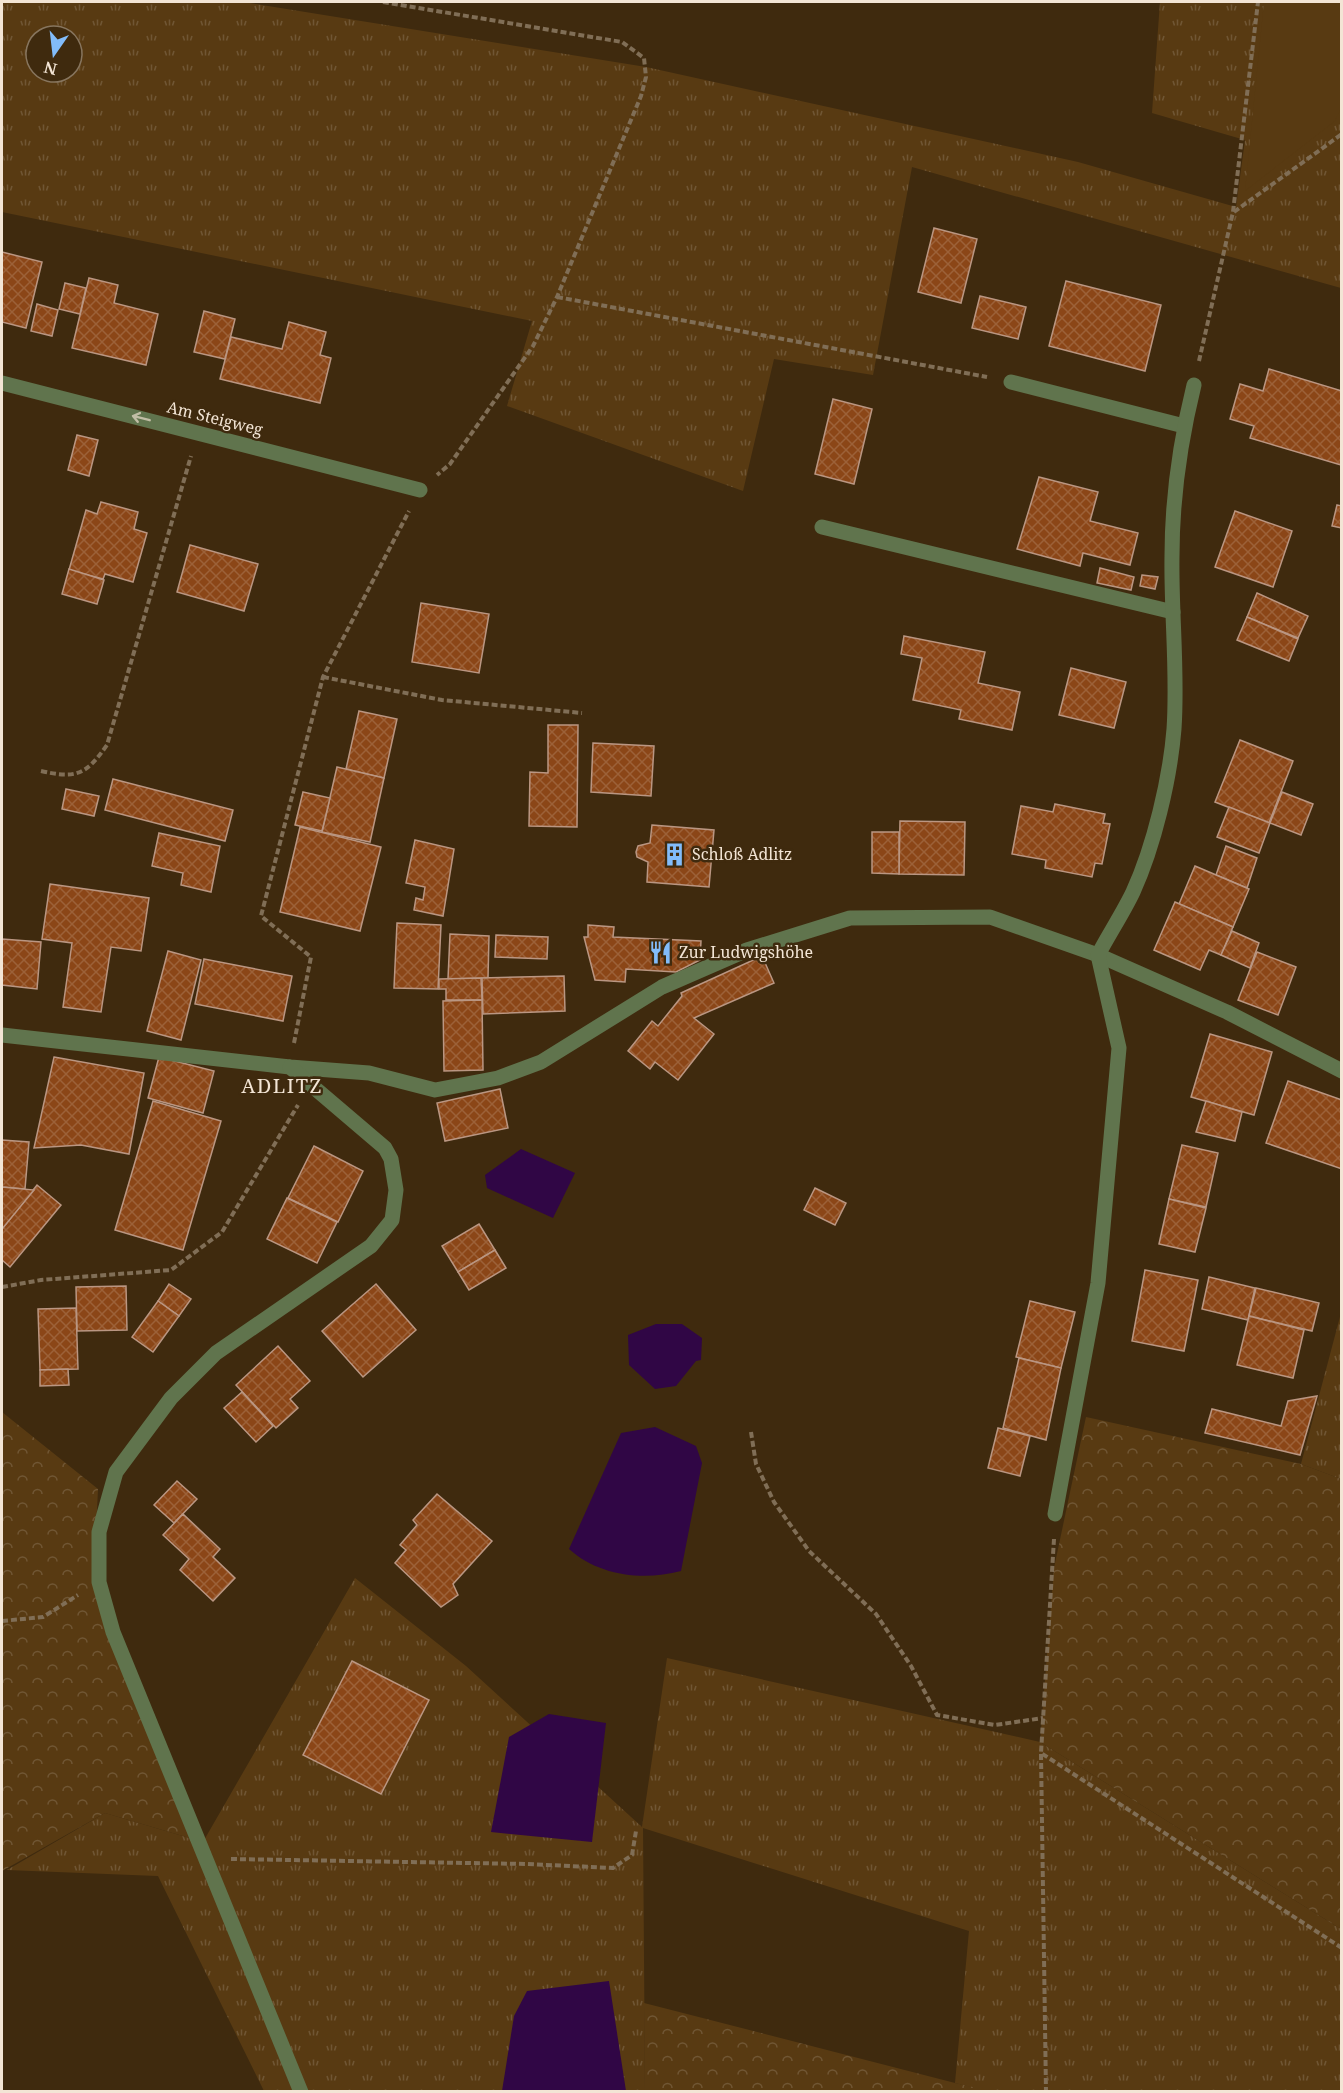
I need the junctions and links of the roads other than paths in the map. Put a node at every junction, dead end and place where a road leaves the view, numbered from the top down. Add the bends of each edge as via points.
1 (1011, 382) road end
2 (2, 383) edge
3 (1194, 385) road end
4 (1184, 426) junction
5 (420, 490) road end
6 (822, 527) dead end
7 (1173, 612) junction
8 (1098, 955) junction
9 (2, 1035) edge
10 (290, 1067) junction
11 (1341, 1071) edge
12 (1055, 1514) road end
13 (300, 2091) edge

1 - 4 street
5 -> 2 street, Am Steigweg
3 - 4 street
4 - 7 street via 1175,483
6 - 7 street
7 - 8 street via 1174,730 1162,797 1133,891
8 - 10 street via 990,917 850,918 747,950 663,987 541,1062 498,1078 435,1090 369,1073
8 - 11 street via 1227,1012
8 - 12 street via 1119,1048 1098,1283
9 - 10 street
10 - 13 street via 388,1154 396,1190 392,1220 371,1246 216,1353 171,1398 116,1472 99,1532 99,1582 113,1632

